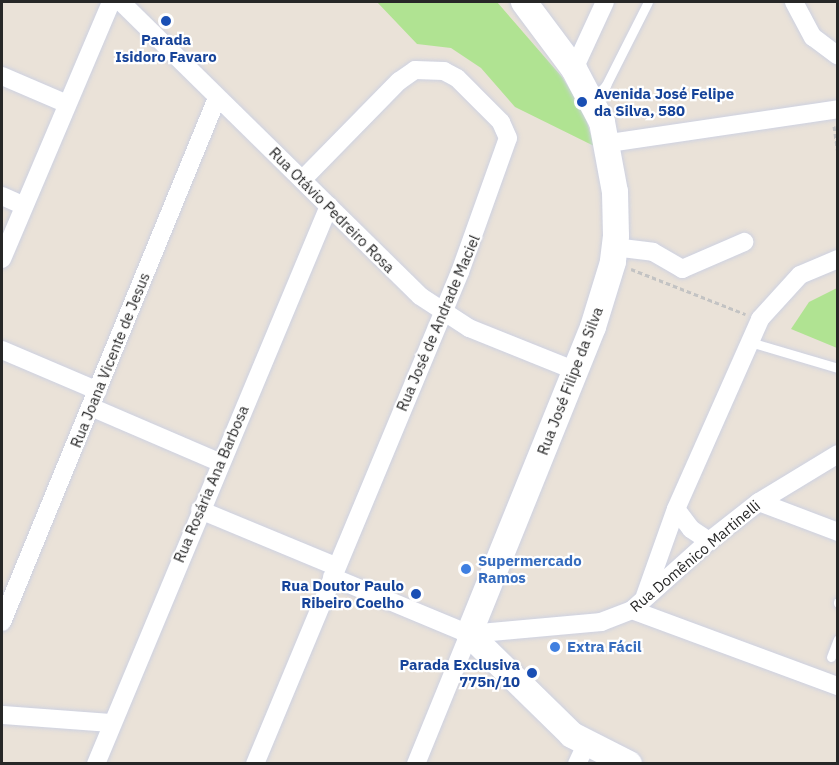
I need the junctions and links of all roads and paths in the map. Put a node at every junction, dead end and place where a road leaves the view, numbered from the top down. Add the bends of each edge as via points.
1 (111, 2) edge
2 (121, 2) edge
3 (524, 2) edge
4 (605, 2) edge
5 (648, 2) edge
6 (794, 2) edge
7 (837, 56) edge
8 (574, 69) junction
9 (2, 75) edge
10 (217, 98) junction
11 (592, 100) junction
12 (67, 104) junction
13 (835, 109) edge
14 (609, 143) junction
15 (837, 153) edge
16 (304, 178) junction
17 (2, 196) edge
18 (24, 206) junction
19 (329, 206) junction
20 (744, 242) dead end
21 (613, 255) junction
22 (837, 258) edge
23 (2, 259) edge
24 (441, 312) junction
25 (760, 319) junction
26 (750, 342) junction
27 (2, 350) edge
28 (837, 368) edge
29 (576, 371) junction
30 (95, 399) junction
31 (837, 454) edge
32 (219, 462) junction
33 (759, 502) junction
34 (676, 509) junction
35 (200, 510) junction
36 (837, 532) edge
37 (709, 541) junction
38 (333, 571) junction
39 (638, 605) junction
40 (2, 622) edge
41 (470, 634) junction
42 (837, 639) edge
43 (831, 657) dead end
44 (837, 686) edge
45 (2, 715) edge
46 (112, 723) junction
47 (582, 754) edge
48 (96, 764) edge
49 (255, 764) edge
50 (416, 764) edge
51 (628, 764) edge

1 - 12 street
2 - 10 street, Rua Otávio Pedreiro Rosa
3 - 8 main road, Rua José Filipe da Silva
4 - 8 street
5 - 11 lane via 606,85
6 - 7 street via 813,37
8 - 11 main road, Rua José Filipe da Silva
9 - 12 street
10 - 16 street, Rua Otávio Pedreiro Rosa
10 - 30 street, Rua Joana Vicente de Jesus
11 - 14 main road, Rua José Filipe da Silva
12 - 18 street
13 - 14 street
13 - 15 path
14 - 21 main road, Rua José Filipe da Silva via 615,192
16 - 19 street, Rua Otávio Pedreiro Rosa
16 - 24 street, Rua José de Andrade Maciel via 399,81 415,70 444,70 468,86 501,122 508,138 460,272
17 - 18 street
18 - 23 street
19 - 24 street, Rua Otávio Pedreiro Rosa
19 - 32 street, Rua Rosária Ana Barbosa
20 - 21 street via 682,269 653,252
21 - 25 path
21 - 29 main road, Rua José Filipe da Silva
22 - 25 street via 800,275
24 - 29 street, Rua Otávio Pedreiro Rosa via 469,328
24 - 38 street, Rua José de Andrade Maciel
25 - 26 street
26 - 28 lane
26 - 34 street
27 - 30 street
29 - 41 main road, Rua José Filipe da Silva
30 - 32 street
30 - 40 street, Rua Joana Vicente de Jesus
31 - 33 street, Rua Domênico Martinelli
32 - 35 street, Rua Rosária Ana Barbosa
33 - 36 street
33 - 37 street, Rua Domênico Martinelli
34 - 37 street via 691,529
34 - 39 street
35 - 38 street
35 - 46 street, Rua Rosária Ana Barbosa
37 - 39 street, Rua Domênico Martinelli
38 - 41 street
38 - 49 street, Rua José de Andrade Maciel
39 - 41 street, Rua Domênico Martinelli via 601,622
39 - 44 street
41 - 47 main road via 558,722
41 - 50 street, Rua José Filipe da Silva
42 - 43 lane
45 - 46 street
46 - 48 street, Rua Rosária Ana Barbosa
47 - 51 main road

